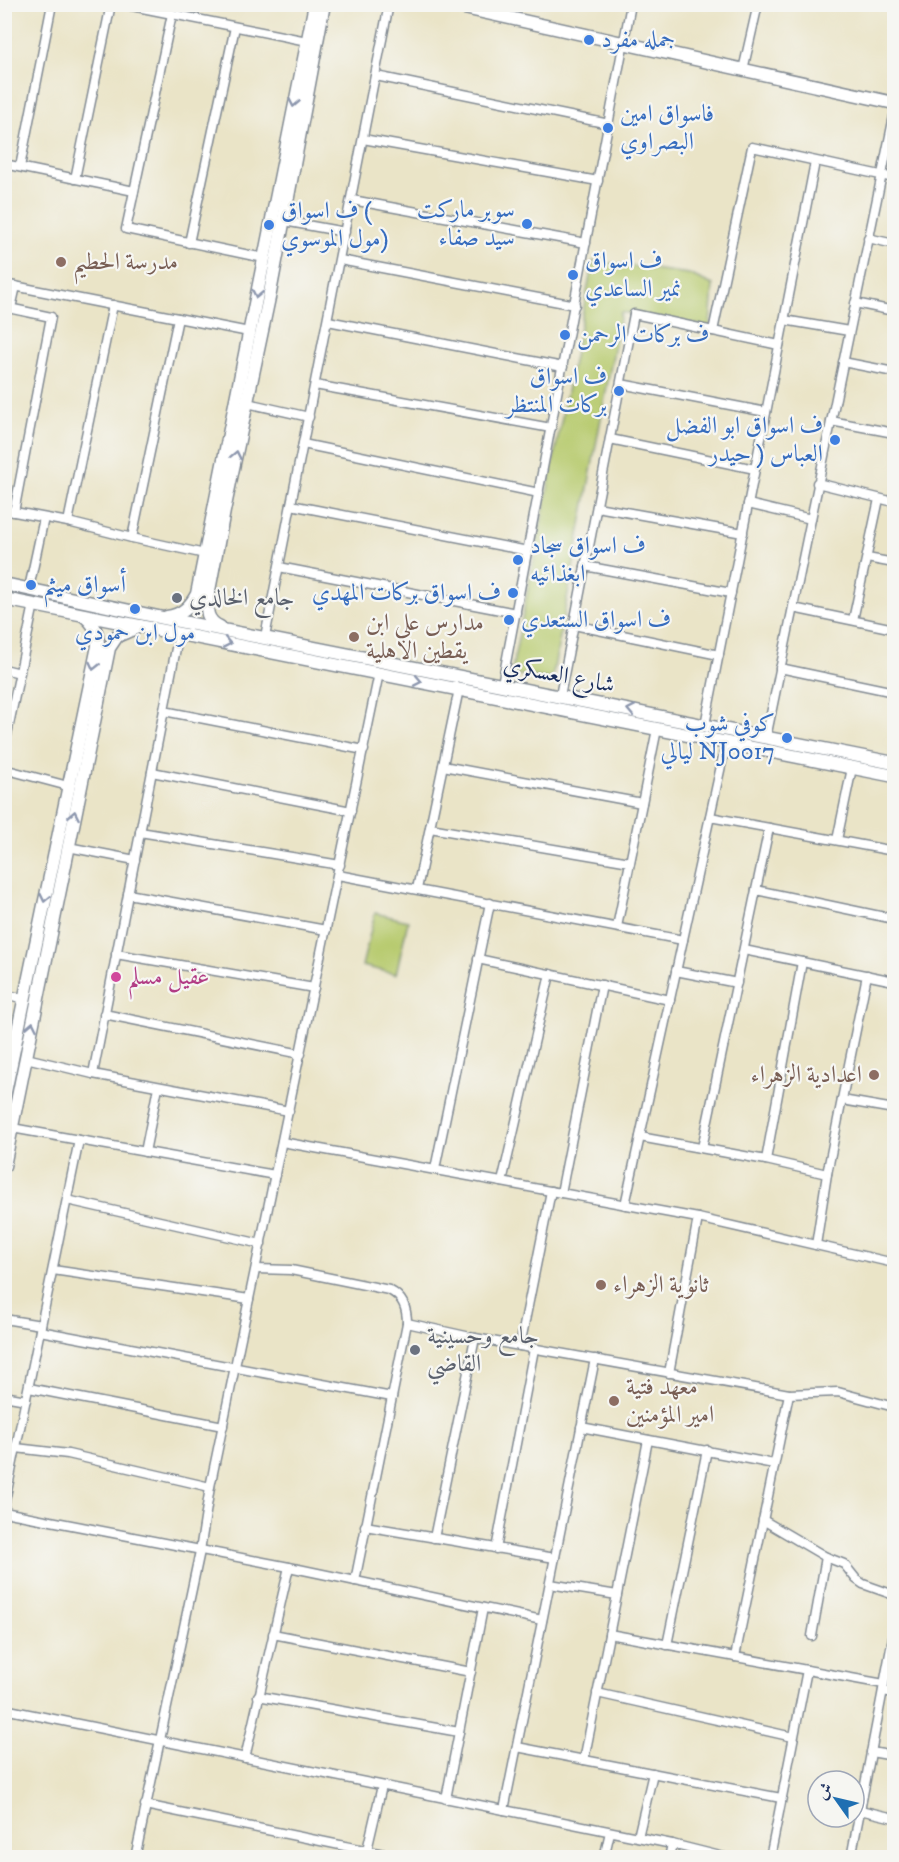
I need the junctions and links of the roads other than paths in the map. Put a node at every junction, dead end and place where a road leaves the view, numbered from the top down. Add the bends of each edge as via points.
1 (52, 4) edge
2 (111, 4) edge
3 (122, 4) edge
4 (315, 4) edge
5 (324, 4) edge
6 (389, 4) edge
7 (446, 4) edge
8 (631, 4) edge
9 (758, 4) edge
10 (144, 7) edge
11 (172, 14) junction
12 (235, 27) junction
13 (307, 41) junction
14 (624, 44) junction
15 (743, 70) junction
16 (376, 76) junction
17 (894, 103) edge
18 (894, 116) edge
19 (609, 124) junction
20 (363, 139) junction
21 (815, 162) junction
22 (4, 164) edge
23 (20, 167) junction
24 (287, 172) junction
25 (882, 175) junction
26 (894, 178) edge
27 (75, 179) junction
28 (598, 182) junction
29 (134, 191) junction
30 (283, 193) junction
31 (352, 200) junction
32 (284, 220) junction
33 (345, 232) junction
34 (868, 238) junction
35 (189, 243) junction
36 (586, 243) junction
37 (894, 244) edge
38 (264, 258) junction
39 (340, 260) junction
40 (4, 284) edge
41 (16, 286) junction
42 (855, 303) junction
43 (113, 305) junction
44 (575, 305) junction
45 (8, 307) edge
46 (894, 311) edge
47 (178, 318) junction
48 (784, 320) junction
49 (328, 321) junction
50 (712, 331) junction
51 (849, 331) junction
52 (249, 332) junction
53 (779, 345) junction
54 (843, 362) junction
55 (563, 367) junction
56 (894, 372) edge
57 (621, 384) junction
58 (315, 385) junction
59 (247, 404) junction
60 (766, 412) junction
61 (309, 417) junction
62 (831, 421) junction
63 (551, 428) junction
64 (894, 433) edge
65 (610, 439) junction
66 (303, 444) junction
67 (755, 469) junction
68 (817, 483) junction
69 (539, 493) junction
70 (879, 499) junction
71 (894, 502) edge
72 (748, 504) junction
73 (291, 505) junction
74 (597, 507) junction
75 (9, 511) edge
76 (44, 518) junction
77 (811, 519) junction
78 (68, 522) junction
79 (742, 533) junction
80 (132, 538) junction
81 (528, 551) junction
82 (206, 554) junction
83 (867, 558) junction
84 (894, 563) edge
85 (585, 566) junction
86 (279, 567) junction
87 (4, 584) edge
88 (29, 588) junction
89 (731, 592) junction
90 (202, 595) junction
91 (4, 599) edge
92 (34, 604) junction
93 (793, 608) junction
94 (516, 613) junction
95 (82, 614) junction
96 (163, 618) junction
97 (853, 621) junction
98 (574, 625) junction
99 (141, 626) junction
100 (224, 628) junction
101 (894, 629) edge
102 (179, 633) junction
103 (265, 637) junction
104 (315, 647) junction
105 (340, 652) junction
106 (719, 655) junction
107 (311, 660) junction
108 (337, 665) junction
109 (780, 668) junction
110 (4, 669) edge
111 (20, 673) junction
112 (379, 673) junction
113 (502, 684) junction
114 (459, 689) junction
115 (894, 692) edge
116 (560, 696) junction
117 (164, 711) junction
118 (705, 725) junction
119 (657, 729) junction
120 (6, 737) edge
121 (766, 738) junction
122 (726, 743) junction
123 (4, 749) edge
124 (364, 750) junction
125 (814, 754) junction
126 (835, 758) junction
127 (894, 763) edge
128 (443, 766) junction
129 (852, 768) junction
130 (4, 769) edge
131 (152, 772) junction
132 (894, 776) edge
133 (68, 786) junction
134 (642, 803) junction
135 (351, 811) junction
136 (710, 817) junction
137 (430, 828) junction
138 (769, 828) junction
139 (140, 832) junction
140 (837, 840) junction
141 (68, 847) junction
142 (894, 850) edge
143 (135, 860) junction
144 (630, 862) junction
145 (340, 865) junction
146 (338, 875) junction
147 (417, 890) junction
148 (756, 890) junction
149 (128, 894) junction
150 (490, 903) junction
151 (894, 919) edge
152 (617, 927) junction
153 (326, 930) junction
154 (683, 940) junction
155 (744, 950) junction
156 (116, 954) junction
157 (478, 959) junction
158 (802, 962) junction
159 (676, 970) junction
160 (550, 974) junction
161 (867, 975) junction
162 (894, 981) edge
163 (737, 982) junction
164 (602, 985) junction
165 (314, 988) junction
166 (4, 994) edge
167 (25, 999) junction
168 (670, 1000) junction
169 (104, 1014) junction
170 (301, 1054) junction
171 (26, 1058) junction
172 (8, 1061) edge
173 (93, 1074) junction
174 (158, 1087) junction
175 (4, 1097) edge
176 (842, 1100) junction
177 (894, 1109) edge
178 (289, 1111) junction
179 (12, 1128) junction
180 (640, 1137) junction
181 (79, 1140) junction
182 (282, 1142) junction
183 (702, 1148) junction
184 (145, 1152) junction
185 (766, 1160) junction
186 (4, 1166) edge
187 (435, 1169) junction
188 (827, 1174) junction
189 (275, 1175) junction
190 (502, 1182) junction
191 (551, 1191) junction
192 (561, 1193) junction
193 (67, 1200) junction
194 (625, 1205) junction
195 (698, 1218) junction
196 (261, 1244) junction
197 (816, 1245) junction
198 (894, 1263) edge
199 (256, 1269) junction
200 (53, 1270) junction
201 (249, 1299) junction
202 (4, 1319) edge
203 (407, 1323) junction
204 (41, 1328) junction
205 (475, 1338) junction
206 (520, 1346) junction
207 (534, 1348) junction
208 (595, 1359) junction
209 (236, 1367) junction
210 (669, 1373) junction
211 (29, 1388) junction
212 (789, 1394) junction
213 (4, 1396) edge
214 (392, 1397) junction
215 (26, 1400) junction
216 (894, 1407) edge
217 (223, 1426) junction
218 (581, 1427) junction
219 (648, 1440) junction
220 (16, 1448) junction
221 (707, 1450) junction
222 (774, 1464) junction
223 (210, 1487) junction
224 (4, 1506) edge
225 (4, 1512) edge
226 (763, 1520) junction
227 (365, 1526) junction
228 (434, 1538) junction
229 (496, 1549) junction
230 (200, 1551) junction
231 (826, 1557) junction
232 (555, 1558) junction
233 (289, 1568) junction
234 (355, 1581) junction
235 (550, 1584) junction
236 (617, 1595) junction
237 (894, 1595) edge
238 (483, 1608) junction
239 (542, 1620) junction
240 (894, 1632) edge
241 (273, 1634) junction
242 (609, 1634) junction
243 (812, 1636) dead end
244 (668, 1645) junction
245 (735, 1657) junction
246 (807, 1670) junction
247 (471, 1672) junction
248 (884, 1687) junction
249 (597, 1693) junction
250 (894, 1693) edge
251 (258, 1695) junction
252 (4, 1709) edge
253 (459, 1732) junction
254 (793, 1737) junction
255 (158, 1741) junction
256 (517, 1748) junction
257 (872, 1752) junction
258 (894, 1756) edge
259 (245, 1758) junction
260 (584, 1760) junction
261 (652, 1773) junction
262 (866, 1781) edge
263 (382, 1786) junction
264 (781, 1798) junction
265 (446, 1799) junction
266 (145, 1805) junction
267 (504, 1810) junction
268 (866, 1811) edge
269 (894, 1818) edge
270 (856, 1829) edge
271 (610, 1832) junction
272 (638, 1837) junction
273 (672, 1844) junction
274 (367, 1850) junction
275 (135, 1857) edge
276 (403, 1857) edge
277 (604, 1857) edge
278 (669, 1857) edge
279 (728, 1857) edge
280 (770, 1857) edge
281 (851, 1857) edge

1 - 23 street
2 - 27 street
3 - 10 street
4 - 13 street
5 - 24 street
6 - 16 street
7 - 14 street
8 - 14 street
9 - 15 street
10 - 11 street
11 - 12 street
11 - 29 street
12 - 13 street
12 - 35 street
13 -> 24 street
14 - 15 street
14 - 19 street
15 - 17 street
16 - 19 street
16 - 20 street
18 - 25 street
19 - 28 street
20 - 28 street
20 - 31 street
21 - 25 street
21 - 48 street
21 - 50 street via 752,147
22 - 23 street
23 - 27 street
24 - 30 street
25 - 26 street
25 - 34 street
27 - 29 street
28 - 36 street
29 - 35 street via 126,229
30 - 32 street
30 - 38 street
31 - 33 street
31 - 36 street
32 - 33 street
32 - 59 street
33 - 39 street
34 - 37 street
34 - 42 street
35 - 38 street
36 - 44 street
38 -> 52 street
39 - 44 street
39 - 49 street
40 - 41 street
41 - 43 street
41 - 45 street
42 - 46 street
42 - 51 street
43 - 47 street
43 - 78 street
44 - 55 street
45 - 75 street via 51,316
47 - 52 street
47 - 80 street
48 - 51 street
48 - 53 street
49 - 55 street
49 - 58 street
50 - 53 street
50 - 57 street via 634,315
51 - 54 street
52 - 82 street
53 - 60 street
54 - 56 street
54 - 62 street
55 - 63 street
57 - 60 street
57 - 65 street
58 - 61 street
58 - 63 street
59 - 61 street
90 -> 59 street
60 - 67 street
61 - 66 street
62 - 64 street
62 - 68 street
63 - 69 street
65 - 67 street
65 - 74 street
66 - 69 street
66 - 73 street
67 - 72 street
68 - 70 street
68 - 77 street
69 - 81 street
70 - 71 street
70 - 83 street
72 - 77 street
72 - 79 street
73 - 81 street
73 - 86 street
74 - 79 street
74 - 85 street
75 - 76 street
76 - 78 street
76 - 88 street
77 - 93 street
78 - 80 street
79 - 89 street
80 - 82 street
81 - 94 street
82 - 90 street
83 - 84 street
83 - 97 street
85 - 89 street
85 - 98 street
86 - 94 street
86 - 103 street
87 - 88 street, شارع العسكري
88 - 96 street, شارع العسكري
89 - 106 street
90 - 96 street via 176,616
90 - 100 street via 209,619
91 - 92 street, شارع العسكري
92 - 95 street, شارع العسكري
92 - 111 street
93 - 97 street
93 - 109 street
94 - 113 street
95 - 99 street, شارع العسكري
95 -> 133 street via 95,628 98,646
96 - 100 street, شارع العسكري
97 - 101 street
98 - 106 street
98 - 116 street
99 - 102 street, شارع العسكري
141 -> 99 street via 109,648 117,636
100 - 103 street, شارع العسكري
102 -> 107 street, شارع العسكري
102 - 117 street
103 - 104 street, شارع العسكري
104 - 105 street, شارع العسكري
104 - 107 street via 317,656
105 - 108 street via 335,656
105 - 113 street, شارع العسكري
106 - 118 street
107 - 108 street, شارع العسكري
108 - 112 street, شارع العسكري
109 - 115 street
109 - 121 street
110 - 111 street
111 - 120 street
112 -> 114 street, شارع العسكري
112 - 124 street
113 - 116 street, شارع العسكري
114 - 119 street, شارع العسكري
114 - 128 street
118 -> 116 street, شارع العسكري
117 - 124 street
117 - 131 street
118 - 121 street, شارع العسكري
119 - 122 street, شارع العسكري
119 - 134 street
120 - 123 street
121 - 125 street, شارع العسكري
122 - 125 street, شارع العسكري
122 - 136 street
124 - 135 street
125 - 126 street, شارع العسكري
126 - 127 street, شارع العسكري
126 - 129 street, شارع العسكري
128 - 134 street
128 - 137 street
129 - 132 street, شارع العسكري
129 - 140 street
130 - 133 street
131 - 135 street
131 - 139 street
133 -> 167 street
134 - 144 street
135 - 145 street
136 - 138 street
136 - 154 street
137 - 144 street
137 - 147 street
138 - 140 street
138 - 148 street
139 - 143 street
139 - 145 street
140 - 142 street
141 - 143 street
171 -> 141 street
143 - 149 street
144 - 152 street
145 - 146 street
146 - 147 street
146 - 153 street
147 - 150 street
148 - 151 street
148 - 155 street
149 - 153 street
149 - 156 street
150 - 152 street
150 - 157 street
152 - 154 street
153 - 165 street
154 - 159 street
155 - 158 street
155 - 163 street
156 - 165 street
156 - 169 street
157 - 160 street
157 - 187 street
158 - 161 street
158 - 185 street
159 - 163 street
159 - 168 street
160 - 164 street
160 - 190 street
161 - 162 street
161 - 176 street
163 - 183 street
164 - 168 street
164 - 192 street
165 - 170 street
166 - 167 street
167 - 172 street
168 - 180 street
169 - 170 street
169 - 173 street
170 - 178 street
171 - 173 street
171 - 179 street
172 - 175 street
173 - 174 street
174 - 178 street
174 - 184 street
176 - 177 street
176 - 188 street
178 - 182 street
179 - 181 street
179 - 186 street
180 - 183 street
180 - 194 street
181 - 184 street
181 - 193 street
182 - 187 street
182 - 189 street
183 - 185 street
184 - 189 street
185 - 188 street
187 - 190 street
188 - 197 street
189 - 196 street
190 - 191 street
191 - 192 street
191 - 206 street
192 - 194 street
193 - 196 street
193 - 200 street
194 - 195 street
195 - 197 street
195 - 210 street
196 - 199 street
197 - 198 street
199 - 201 street
199 - 203 street via 291,1270 389,1290 401,1298
200 - 201 street
200 - 204 street
201 - 209 street
202 - 204 street
203 - 205 street
203 - 214 street
204 - 209 street
204 - 211 street
205 - 206 street
205 - 228 street
206 - 207 street
207 - 208 street
207 - 229 street
208 - 210 street
208 - 218 street
209 - 214 street
209 - 217 street
210 - 212 street
211 - 215 street
211 - 217 street
212 - 216 street via 838,1392
212 - 222 street
213 - 215 street
214 - 227 street
215 - 220 street
217 - 223 street
218 - 219 street
218 - 232 street
219 - 221 street
219 - 236 street
220 - 223 street via 68,1454
220 - 224 street
221 - 222 street
221 - 244 street
222 - 226 street
223 - 230 street
225 - 230 street
226 - 231 street
226 - 245 street
227 - 228 street
227 - 234 street
228 - 229 street
229 - 232 street
230 - 233 street
230 - 255 street
231 - 237 street via 844,1564 863,1584
231 - 243 street
232 - 235 street
233 - 234 street
233 - 241 street
234 - 238 street
235 - 236 street
235 - 239 street
236 - 242 street
238 - 239 street
238 - 247 street
239 - 256 street
240 - 248 street
241 - 247 street
241 - 251 street
242 - 244 street
242 - 249 street
244 - 245 street
245 - 246 street
246 - 248 street
246 - 254 street
247 - 253 street
248 - 250 street
248 - 257 street
249 - 254 street
249 - 260 street
251 - 253 street
251 - 259 street
252 - 255 street
253 - 265 street
254 - 264 street
255 - 259 street
255 - 266 street
256 - 260 street
256 - 267 street
257 - 258 street
257 - 262 street
259 - 263 street
260 - 261 street
261 - 264 street
261 - 272 street
263 - 265 street
263 - 274 street
264 - 280 street
265 - 267 street
266 - 274 street
266 - 275 street
267 - 271 street
268 - 269 street
270 - 281 street
271 - 272 street
271 - 277 street
272 - 273 street
273 - 278 street
273 - 279 street
274 - 276 street

